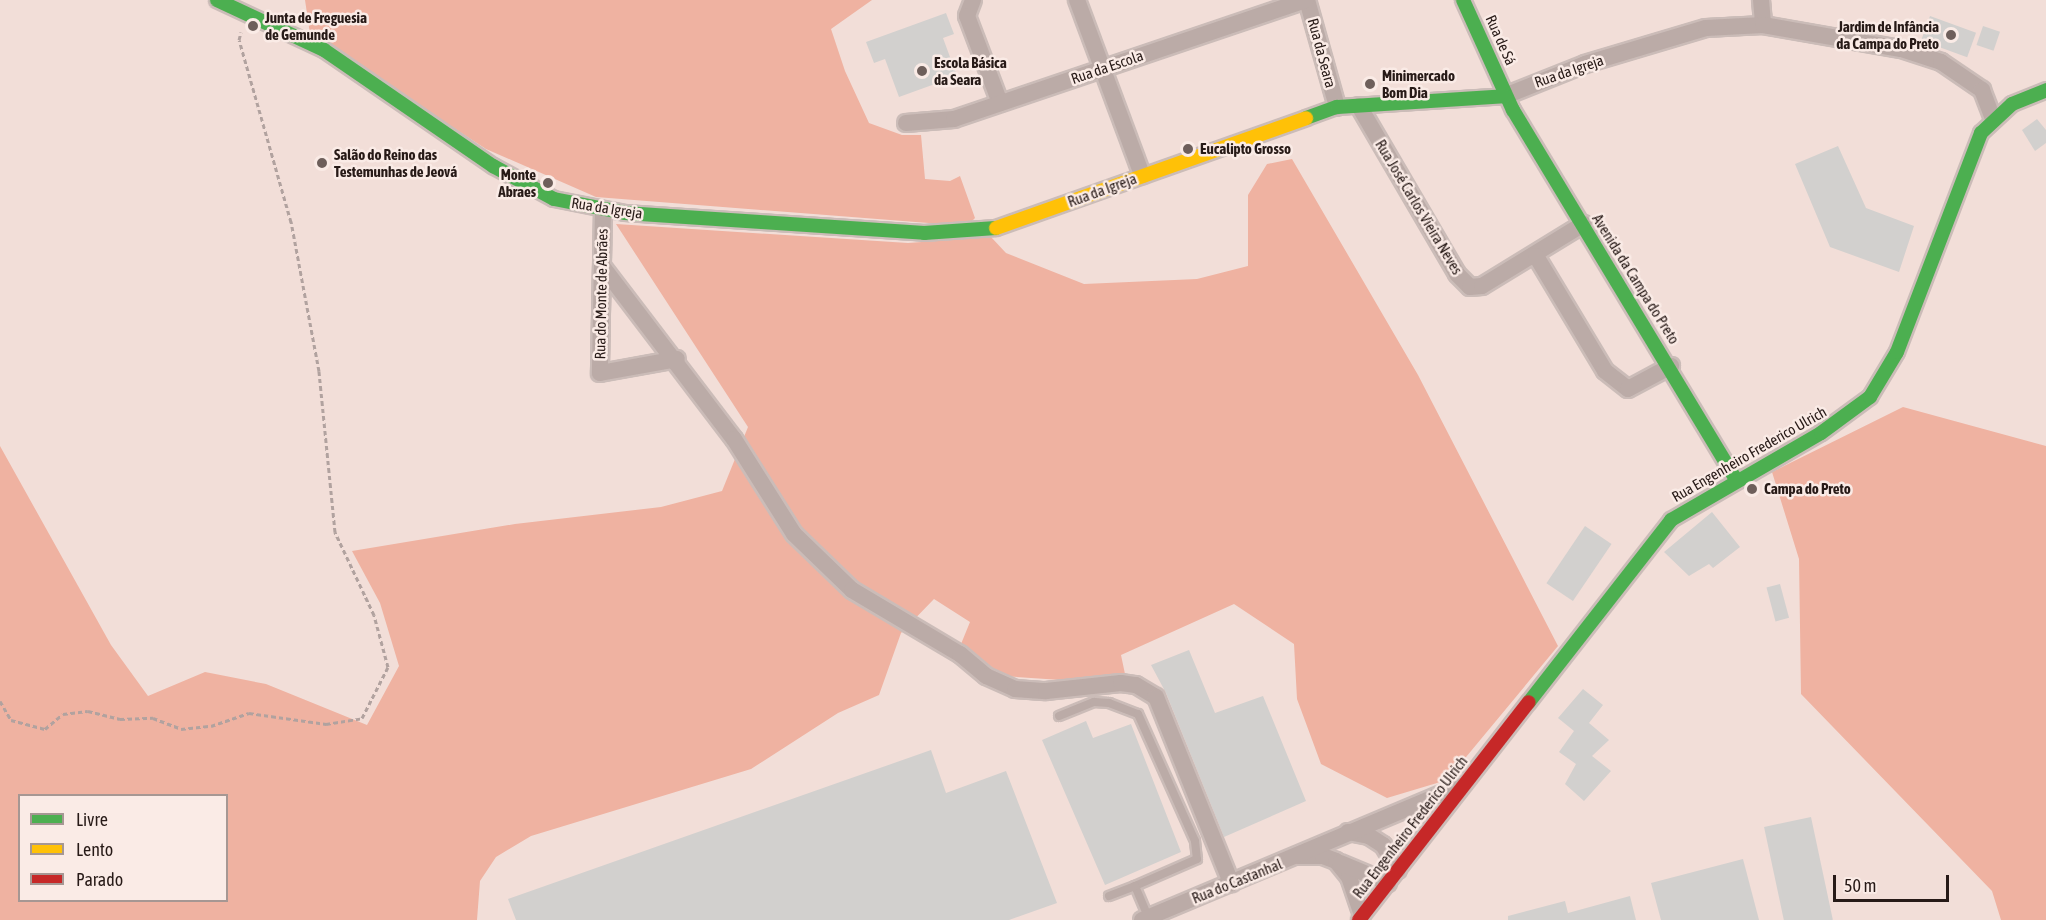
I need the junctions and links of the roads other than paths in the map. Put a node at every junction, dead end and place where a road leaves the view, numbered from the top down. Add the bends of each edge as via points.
1 (218, 0) edge
2 (973, 0) edge
3 (1077, 0) edge
4 (1306, 0) edge
5 (1463, 0) edge
6 (1761, 0) edge
7 (1763, 25) junction
8 (1101, 69) junction
9 (2046, 90) edge
10 (1505, 96) junction
11 (1000, 103) junction
12 (1359, 106) junction
13 (1337, 107) junction
14 (1993, 119) junction
15 (906, 123) dead end
16 (1142, 175) junction
17 (603, 210) junction
18 (1582, 224) junction
19 (1536, 256) junction
20 (602, 266) junction
21 (677, 359) junction
22 (1671, 366) junction
23 (1737, 481) junction
24 (1059, 716) dead end
25 (1463, 785) junction
26 (1346, 832) junction
27 (1298, 856) junction
28 (1336, 861) junction
29 (1393, 877) junction
30 (1231, 883) junction
31 (1135, 886) junction
32 (1109, 896) dead end
33 (1360, 917) edge
34 (1145, 919) edge

1 - 17 street, Rua da Igreja via 324,50 493,166 554,199
2 - 11 street via 967,16
3 - 8 street
4 - 8 street, Rua da Escola
4 - 13 street, Rua da Seara
5 - 10 street, Rua de Sá
6 - 7 street
7 - 10 street, Rua da Igreja via 1706,28 1586,64
7 - 14 street, Rua da Igreja via 1901,49 1941,62 1982,90
8 - 11 street, Rua da Escola
8 - 16 street
9 - 14 street, Rua Engenheiro Frederico Ulrich via 2012,104
10 - 12 street, Rua da Igreja
10 - 18 street, Avenida da Campa do Preto
11 - 15 street, Rua da Escola via 954,119
12 - 13 street, Rua da Igreja
12 - 19 street, Rua José Carlos Vieira Neves via 1457,274 1470,287 1482,286
13 - 16 street, Rua da Igreja
14 - 23 street, Rua Engenheiro Frederico Ulrich via 1981,133 1883,380 1851,413
16 - 17 street, Rua da Igreja via 987,231 924,233
17 - 20 street, Rua do Monte de Abrães
18 - 19 street, Rua José Carlos Vieira Neves
18 - 22 street, Avenida da Campa do Preto
19 - 22 street via 1605,371 1628,389
20 - 21 street
20 - 21 street, Rua do Monte de Abrães via 600,373
21 - 30 street via 759,475 794,534 852,590 960,654 986,676 1015,689 1046,691 1121,683 1136,685 1156,697
22 - 23 street, Avenida da Campa do Preto
23 - 25 street, Rua Engenheiro Frederico Ulrich via 1688,507 1654,537
24 - 31 lane via 1095,702 1138,714 1195,841 1197,859
25 - 26 street, Rua do Castanhal
25 - 29 street, Rua Engenheiro Frederico Ulrich
26 - 27 street, Rua do Castanhal
26 - 29 street via 1368,836 1383,845
27 - 28 street, Rua do Castanhal via 1323,856
27 - 30 street, Rua do Castanhal
28 - 29 street, Rua do Castanhal
28 - 33 street via 1349,878
29 - 33 street, Rua Engenheiro Frederico Ulrich
30 - 34 street, Rua do Castanhal
31 - 32 lane
31 - 34 lane

